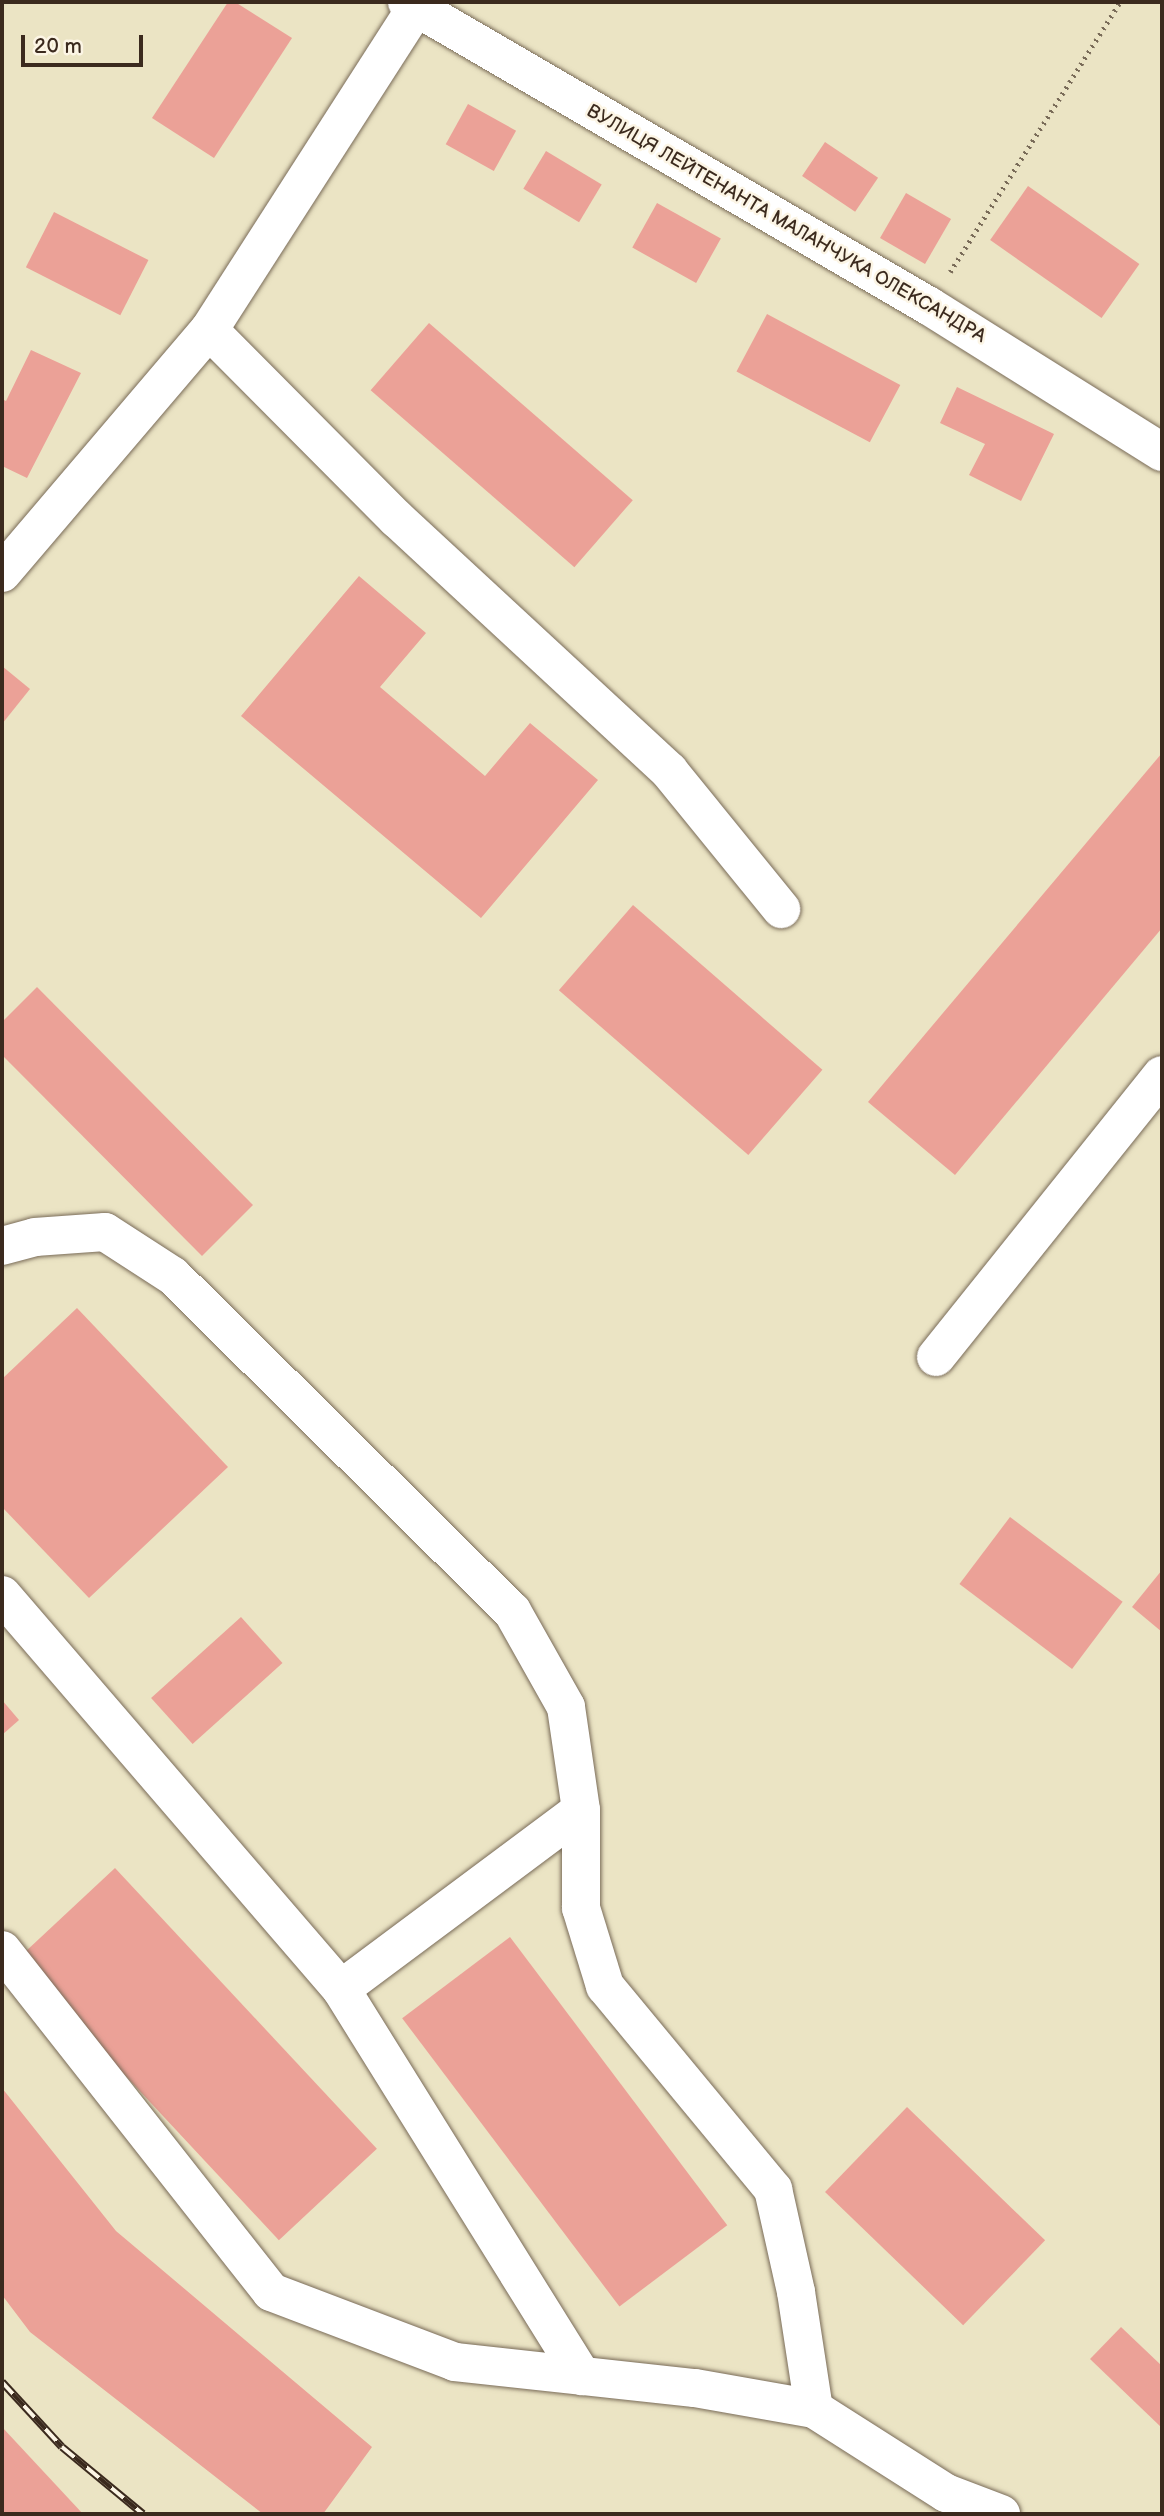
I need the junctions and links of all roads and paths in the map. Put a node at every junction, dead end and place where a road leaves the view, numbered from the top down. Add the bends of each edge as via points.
1 (1120, 2) edge
2 (411, 4) edge
3 (929, 306) junction
4 (209, 330) junction
5 (1162, 452) edge
6 (2, 573) edge
7 (781, 909) dead end
8 (1162, 1075) edge
9 (2, 1246) edge
10 (936, 1357) dead end
11 (2, 1595) edge
12 (581, 1810) junction
13 (2, 1950) edge
14 (341, 1989) junction
15 (582, 2375) junction
16 (814, 2409) junction
17 (1001, 2514) edge

1 - 3 path
2 - 3 street, ВУЛИЦЯ ЛЕЙТЕНАНТА МАЛАНЧУКА ОЛЕКСАНДРА
2 - 4 street
3 - 5 street, ВУЛИЦЯ ЛЕЙТЕНАНТА МАЛАНЧУКА ОЛЕКСАНДРА
4 - 6 street
4 - 7 street via 397,520 669,771
8 - 10 street
9 - 12 street via 35,1237 105,1232 173,1276 512,1611 566,1707
11 - 14 street
12 - 14 street
12 - 16 street via 581,1909 605,1986 773,2189 796,2292
13 - 15 street via 271,2292 455,2362
14 - 15 street
15 - 16 street via 695,2388
16 - 17 street via 946,2493

